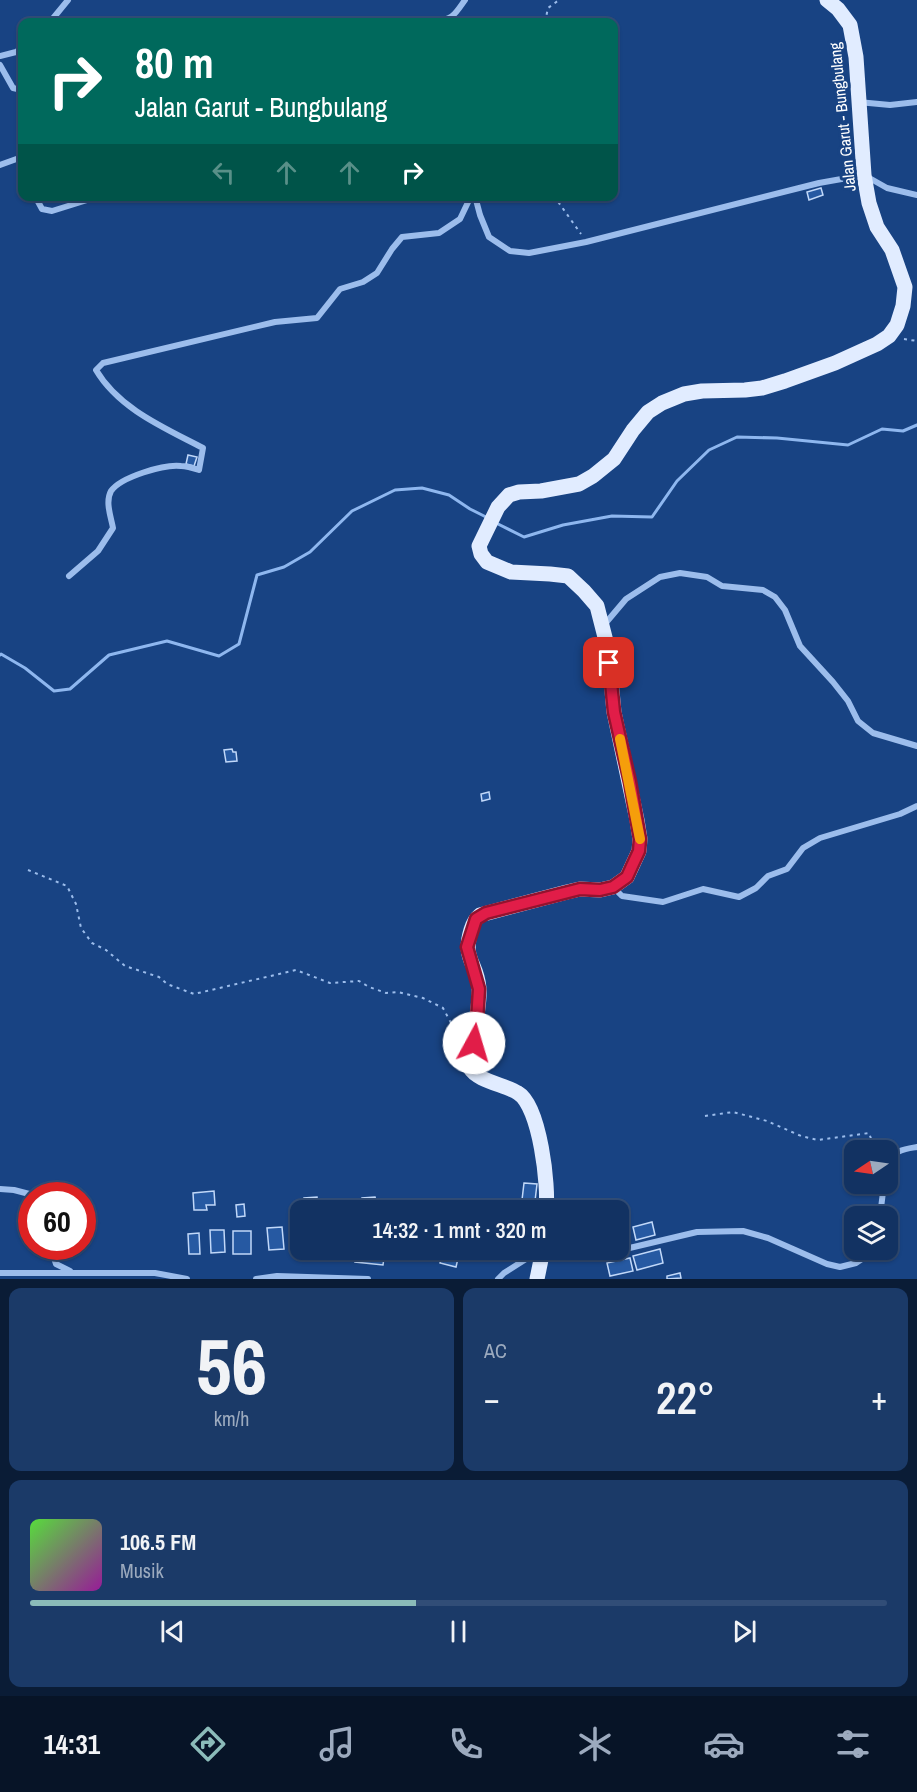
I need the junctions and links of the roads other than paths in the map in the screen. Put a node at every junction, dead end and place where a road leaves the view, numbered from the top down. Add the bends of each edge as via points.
1 (68, 0) edge
2 (465, 0) edge
3 (827, 0) edge
4 (53, 18) edge
5 (449, 18) edge
6 (18, 51) edge
7 (0, 56) edge
8 (0, 65) edge
9 (18, 89) edge
10 (858, 102) junction
11 (917, 102) edge
12 (18, 158) edge
13 (0, 165) edge
14 (864, 175) junction
15 (917, 195) edge
16 (38, 201) edge
17 (84, 201) edge
18 (470, 201) edge
19 (475, 201) edge
20 (69, 576) dead end
21 (602, 628) junction
22 (917, 746) edge
23 (917, 806) edge
24 (613, 887) junction
25 (917, 1147) edge
26 (898, 1152) edge
27 (0, 1188) edge
28 (18, 1191) edge
29 (548, 1200) edge
30 (629, 1248) edge
31 (55, 1260) edge
32 (524, 1260) edge
33 (541, 1260) edge
34 (860, 1260) edge
35 (73, 1272) junction
36 (0, 1273) edge
37 (187, 1279) edge
38 (256, 1279) edge
39 (368, 1279) edge
40 (498, 1279) edge
41 (537, 1279) edge

1 - 4 street
2 - 5 street
3 - 10 main road, Jalan Garut - Bungbulang via 850,26
6 - 7 street
8 - 9 street via 13,88
10 - 11 street
10 - 14 main road, Jalan Garut - Bungbulang
12 - 13 street
14 - 15 street via 887,189
14 - 19 street via 528,253 510,251 489,237
14 - 21 main road, Jalan Garut - Bungbulang via 877,227 892,250 905,287 897,325 889,336 762,388 702,391 662,403 648,412 614,459 593,476 579,483 509,495 498,507 479,546 487,562 511,572 568,576 597,606
16 - 17 street via 42,209 52,211
18 - 20 street via 460,219 439,233 402,237 377,273 340,289 317,318 275,322 103,363 96,370 125,402 203,448 199,470 180,465 153,470 127,478 111,490 108,502 113,528 98,551
21 - 22 street via 626,599 670,575 708,577 722,586 763,590 775,597 800,646 848,701 858,721 873,733
21 - 24 main road, Jalan Garut - Bungbulang via 614,712 640,839 627,877
23 - 24 street via 820,838 803,848 787,869 768,876 739,897 703,889 663,902 622,896
24 - 29 main road via 580,889 477,916 467,947 479,989 476,1037 467,1058 471,1071 518,1092 528,1104 540,1140
25 - 26 street
27 - 28 street
30 - 34 street via 697,1232 743,1231 827,1264 840,1267
31 - 35 street
32 - 40 street
33 - 41 main road
35 - 36 street
35 - 37 street via 155,1273
38 - 39 street

